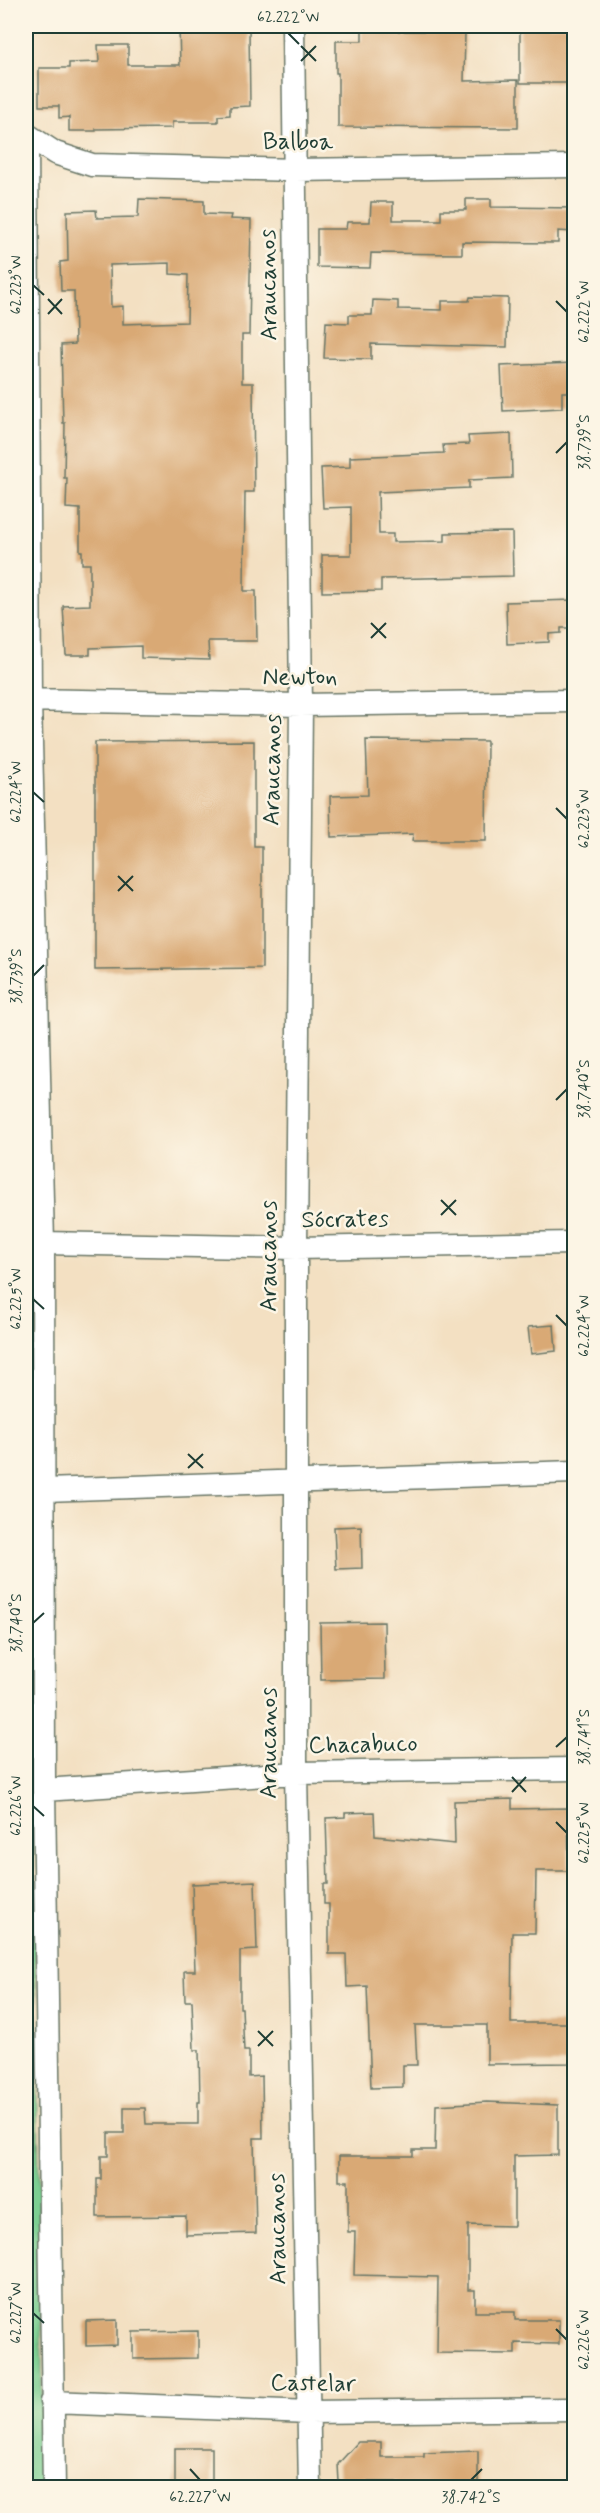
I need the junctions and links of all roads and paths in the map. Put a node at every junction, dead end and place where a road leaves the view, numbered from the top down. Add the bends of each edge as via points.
1 (293, 26) edge
2 (26, 135) edge
3 (574, 166) edge
4 (294, 170) junction
5 (28, 700) edge
6 (574, 701) edge
7 (301, 705) junction
8 (44, 1243) junction
9 (574, 1243) edge
10 (296, 1248) junction
11 (574, 1472) edge
12 (296, 1481) junction
13 (45, 1490) junction
14 (574, 1769) edge
15 (296, 1773) junction
16 (44, 1790) junction
17 (51, 2403) junction
18 (574, 2409) edge
19 (309, 2412) junction
20 (54, 2487) edge
21 (310, 2487) edge

1 - 4 street, Araucanos
2 - 4 street, Balboa via 55,153 92,165
2 - 5 street
3 - 4 street, Balboa
4 - 7 street, Araucanos
5 - 7 street, Newton
5 - 8 street
6 - 7 street, Newton
7 - 10 street, Araucanos
8 - 10 street, Sócrates
8 - 13 street
9 - 10 street, Sócrates
10 - 12 street, Araucanos
11 - 12 street
12 - 13 street
12 - 15 street, Araucanos
13 - 16 street
14 - 15 street, Chacabuco
15 - 16 street, Chacabuco
15 - 19 street, Araucanos
16 - 17 street
17 - 19 street, Castelar
17 - 20 street
18 - 19 street, Castelar
19 - 21 street, Araucanos

